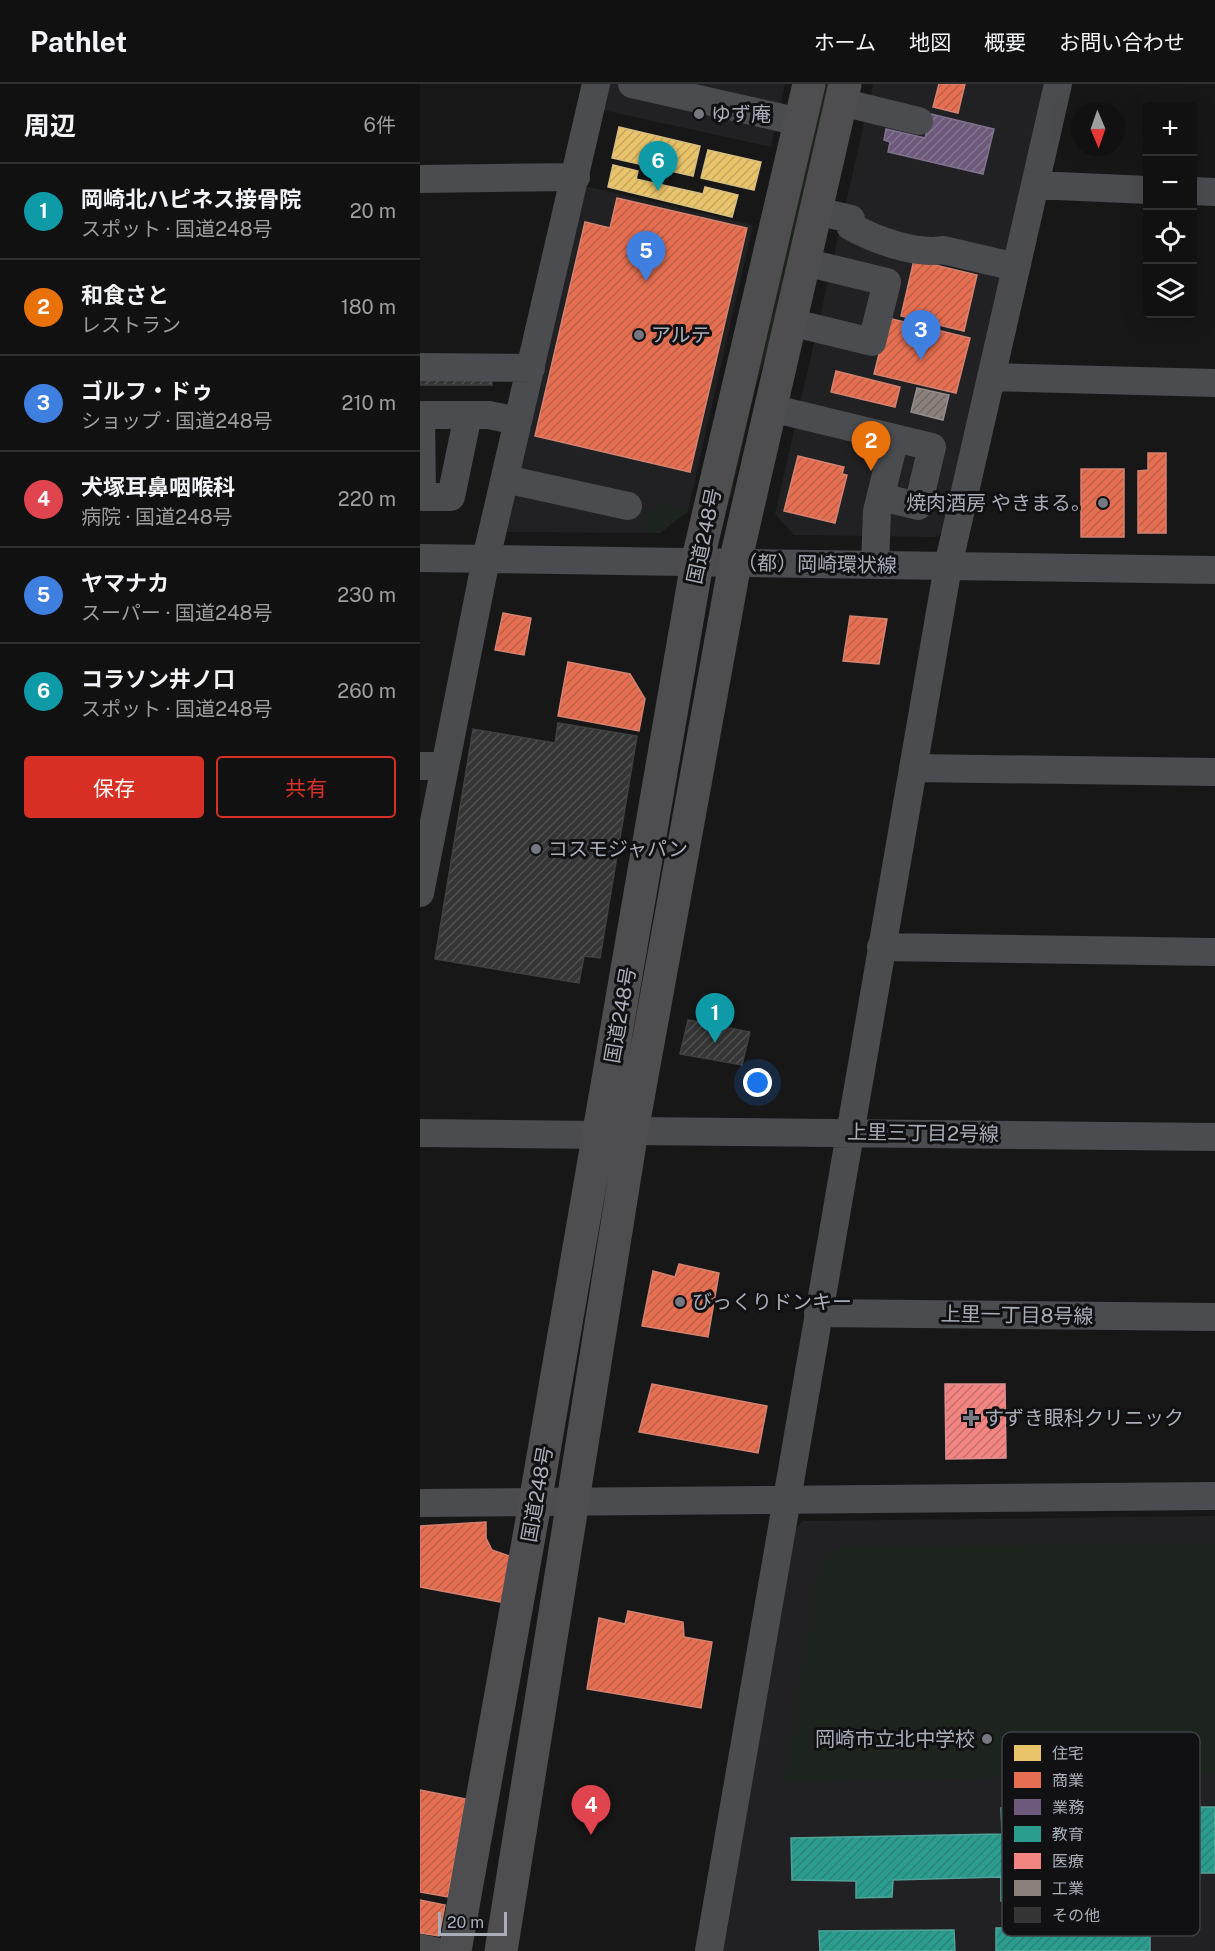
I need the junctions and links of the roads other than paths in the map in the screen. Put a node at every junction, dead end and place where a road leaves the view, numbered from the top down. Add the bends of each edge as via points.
1 (596, 84) edge
2 (809, 84) edge
3 (1058, 84) edge
4 (649, 86) edge
5 (843, 93) edge
6 (919, 121) dead end
7 (800, 122) junction
8 (576, 177) junction
9 (420, 179) edge
10 (1035, 185) junction
11 (1143, 189) edge
12 (1197, 191) edge
13 (1215, 192) edge
14 (816, 211) junction
15 (804, 262) junction
16 (1016, 267) junction
17 (790, 322) junction
18 (420, 367) edge
19 (531, 368) junction
20 (991, 377) junction
21 (1215, 383) edge
22 (771, 408) junction
23 (421, 415) edge
24 (468, 415) junction
25 (518, 421) junction
26 (895, 438) junction
27 (505, 479) junction
28 (881, 497) junction
29 (628, 506) dead end
30 (420, 558) edge
31 (486, 559) junction
32 (697, 563) junction
33 (735, 563) junction
34 (875, 565) junction
35 (948, 566) junction
36 (1215, 570) edge
37 (432, 766) edge
38 (913, 768) junction
39 (1215, 772) edge
40 (420, 893) edge
41 (880, 947) junction
42 (1215, 952) edge
43 (632, 1131) junction
44 (420, 1132) edge
45 (850, 1132) junction
46 (600, 1135) junction
47 (1215, 1137) edge
48 (818, 1313) junction
49 (1215, 1317) edge
50 (1215, 1496) edge
51 (574, 1501) junction
52 (786, 1501) junction
53 (420, 1503) edge
54 (536, 1503) junction
55 (420, 1948) edge
56 (434, 1951) edge
57 (455, 1951) edge
58 (501, 1951) edge
59 (709, 1951) edge

1 - 8 street
2 - 7 highway, 国道248号
3 - 10 street
4 - 7 street
5 - 6 street
5 - 14 highway, 国道248号
7 - 32 highway, 国道248号
8 - 9 street
8 - 19 street
10 - 11 street
10 - 16 street
12 - 13 street
14 - 15 highway, 国道248号
14 - 16 street via 851,219 850,225 873,238
15 - 17 highway, 国道248号
15 - 17 street via 887,282 872,342
16 - 20 street
17 - 22 highway, 国道248号
18 - 19 street
19 - 25 street
20 - 21 street
20 - 35 street
22 - 26 street
22 - 33 highway, 国道248号
23 - 24 street
23 - 24 street via 422,497 451,497
24 - 25 street
25 - 27 street
26 - 28 street
26 - 28 street via 932,447 921,496 918,506
27 - 29 street
27 - 31 street
28 - 34 street
30 - 31 street, （都）岡崎環状線
31 - 32 street, （都）岡崎環状線
31 - 37 street
32 - 33 street, （都）岡崎環状線
32 - 46 highway, 国道248号
33 - 34 street, （都）岡崎環状線
33 - 43 highway, 国道248号
34 - 35 street, （都）岡崎環状線
35 - 36 street, （都）岡崎環状線
35 - 38 street
37 - 40 street
38 - 39 street
38 - 41 street
41 - 42 street
41 - 45 street
43 - 45 street, 上里三丁目2号線
43 - 51 highway, 国道248号
44 - 46 street
45 - 47 street, 上里三丁目2号線
45 - 48 street
46 - 54 highway, 国道248号
48 - 49 street, 上里一丁目8号線
48 - 52 street
50 - 52 street
51 - 52 street
51 - 54 street
51 - 58 highway, 国道248号
52 - 59 street
53 - 54 street
54 - 57 highway, 国道248号
55 - 56 street

